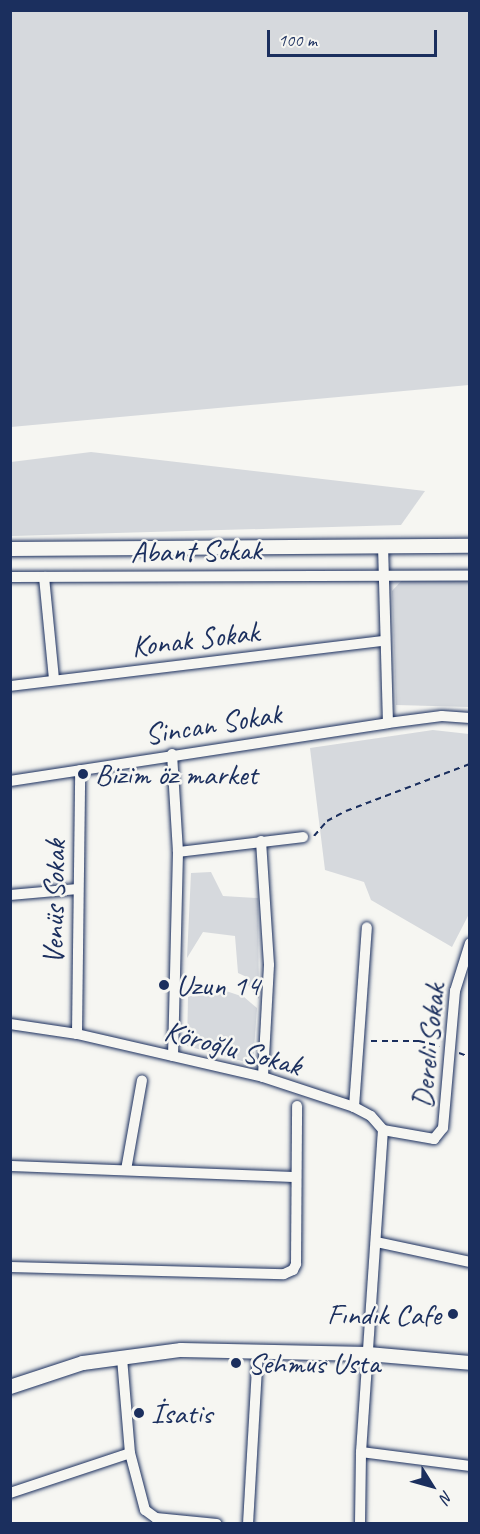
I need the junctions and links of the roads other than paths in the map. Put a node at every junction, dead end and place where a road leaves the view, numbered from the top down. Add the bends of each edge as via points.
1 (383, 545) junction
2 (466, 546) edge
3 (10, 549) edge
4 (382, 573) junction
5 (470, 575) edge
6 (10, 577) edge
7 (44, 577) junction
8 (384, 641) junction
9 (54, 679) junction
10 (10, 686) edge
11 (470, 718) edge
12 (388, 723) junction
13 (172, 754) junction
14 (80, 770) junction
15 (10, 781) edge
16 (303, 837) road end
17 (261, 842) junction
18 (178, 852) junction
19 (78, 889) junction
20 (10, 895) edge
21 (367, 927) dead end
22 (470, 943) edge
23 (467, 957) edge
24 (10, 1024) edge
25 (77, 1034) junction
26 (173, 1056) junction
27 (263, 1077) junction
28 (142, 1080) dead end
29 (297, 1106) dead end
30 (354, 1107) junction
31 (383, 1130) junction
32 (10, 1166) edge
33 (126, 1170) junction
34 (295, 1176) junction
35 (376, 1242) junction
36 (470, 1262) edge
37 (10, 1267) edge
38 (258, 1350) junction
39 (368, 1354) junction
40 (122, 1358) junction
41 (470, 1363) edge
42 (10, 1387) edge
43 (361, 1452) junction
44 (130, 1453) junction
45 (470, 1466) edge
46 (10, 1493) edge
47 (217, 1524) edge
48 (249, 1524) edge
49 (360, 1524) edge

1 - 2 main road
1 - 3 main road
1 - 4 street
4 - 5 street, Abant Sokak
4 - 7 street, Abant Sokak
4 - 8 street
6 - 7 street, Abant Sokak
7 - 9 street
8 - 9 street, Konak Sokak
8 - 12 street
9 - 10 street, Konak Sokak
11 - 12 street, Sincan Sokak via 442,716
12 - 13 street, Sincan Sokak
13 - 14 street, Sincan Sokak
13 - 18 street
14 - 15 street, Sincan Sokak
14 - 19 street, Venüs Sokak
16 - 17 street
17 - 18 street
17 - 27 street via 269,965
18 - 26 street
19 - 20 street
19 - 25 street, Venüs Sokak
21 - 30 street
22 - 23 street, Dereli Sokak
23 - 31 street, Dereli Sokak via 455,991 443,1128 434,1139
24 - 25 street, Köroğlu Sokak
25 - 26 street, Köroğlu Sokak
26 - 27 street, Köroğlu Sokak
27 - 30 street, Köroğlu Sokak
28 - 33 street
29 - 34 street
30 - 31 street, Köroğlu Sokak via 371,1116
31 - 35 street
32 - 33 street
33 - 34 street
34 - 37 street via 296,1264 284,1274
35 - 36 street
35 - 39 street
38 - 39 main road
38 - 40 main road via 181,1350
38 - 48 street
39 - 41 main road
39 - 43 street
40 - 42 main road via 83,1363
40 - 44 street
43 - 45 street
43 - 49 street
44 - 46 street
44 - 47 street via 142,1505 156,1518

